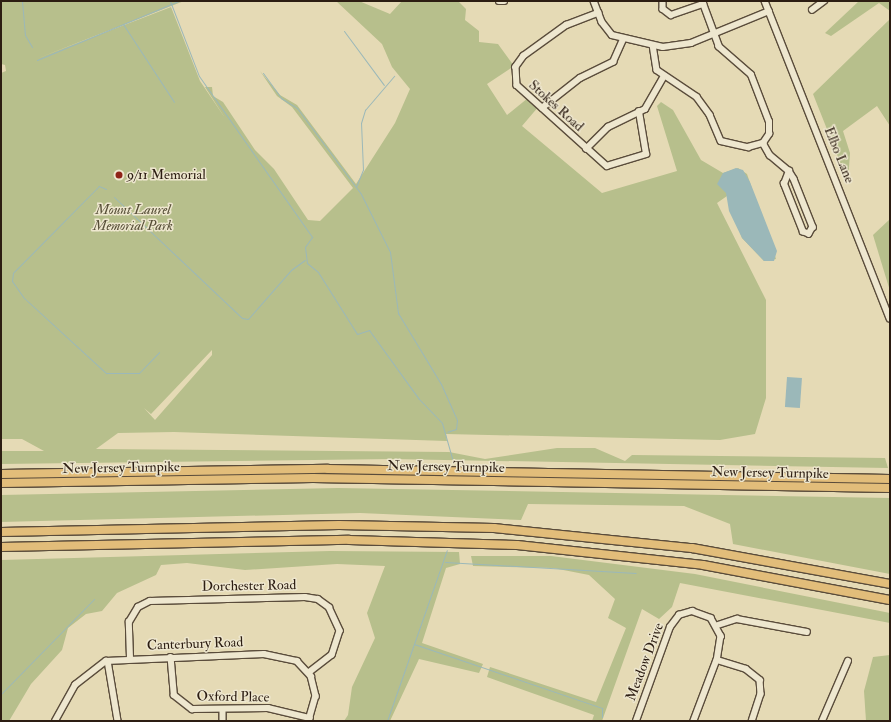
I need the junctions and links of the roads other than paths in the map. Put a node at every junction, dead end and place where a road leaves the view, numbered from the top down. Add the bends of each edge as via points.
1 (499, 1) edge
2 (504, 1) edge
3 (594, 1) edge
4 (663, 1) edge
5 (765, 1) edge
6 (824, 1) edge
7 (703, 3) edge
8 (812, 10) dead end
9 (769, 11) junction
10 (599, 13) junction
11 (714, 34) junction
12 (623, 40) junction
13 (653, 45) junction
14 (664, 76) junction
15 (542, 108) junction
16 (639, 112) junction
17 (763, 143) junction
18 (586, 149) junction
19 (788, 171) junction
20 (890, 318) edge
21 (1, 474) edge
22 (890, 479) edge
23 (1, 483) edge
24 (890, 488) edge
25 (1, 532) edge
26 (1, 548) edge
27 (890, 584) edge
28 (890, 600) edge
29 (718, 625) junction
30 (807, 632) dead end
31 (171, 657) junction
32 (130, 658) junction
33 (717, 660) junction
34 (108, 661) junction
35 (848, 661) dead end
36 (309, 673) junction
37 (223, 711) junction
38 (309, 720) edge
39 (55, 721) edge
40 (118, 721) edge
41 (223, 721) edge
42 (636, 721) edge
43 (694, 721) edge
44 (752, 721) edge
45 (822, 721) edge

1 - 2 street
3 - 10 street
4 - 7 street via 663,9 671,15
5 - 9 street, Elbo Lane
6 - 8 street
7 - 11 street
9 - 11 street
9 - 20 street, Elbo Lane
10 - 12 street via 608,31
10 - 15 street, Stokes Road via 566,25 518,63 515,75 518,88
11 - 13 street via 680,46
11 - 17 street via 723,52 743,65 751,75 769,122 769,134
12 - 13 street
12 - 15 street via 613,62 580,78
13 - 14 street via 656,66
14 - 16 street via 649,103
14 - 17 street via 684,85 697,97 725,143 748,147
15 - 18 street, Stokes Road
16 - 18 street via 605,129
16 - 18 street, Stokes Road via 645,156 607,166
17 - 19 street via 770,154
19 - 19 street via 813,227 809,234 803,232 784,184
21 - 22 highway, New Jersey Turnpike via 328,468
23 - 24 highway, New Jersey Turnpike via 313,478
25 - 27 highway via 332,525 494,528 692,548
26 - 28 highway via 349,540 517,545 703,565
29 - 30 street via 737,620 774,629
29 - 33 street via 721,636
29 - 42 street, Meadow Drive via 696,611 683,612 676,619
31 - 32 street, Canterbury Road
31 - 36 street, Canterbury Road via 270,654 297,661
31 - 37 street, Oxford Place via 171,685 177,700 192,709
32 - 34 street, Canterbury Road
32 - 36 street, Dorchester Road via 129,622 138,607 150,601 305,596 318,599 329,607 340,631 332,655
33 - 43 street
33 - 44 street via 746,669 760,680 761,694
34 - 39 street, Canterbury Road via 79,681
34 - 40 street
35 - 45 street
36 - 38 street, Canterbury Road via 316,690
37 - 38 street, Oxford Place via 268,708
37 - 41 street

